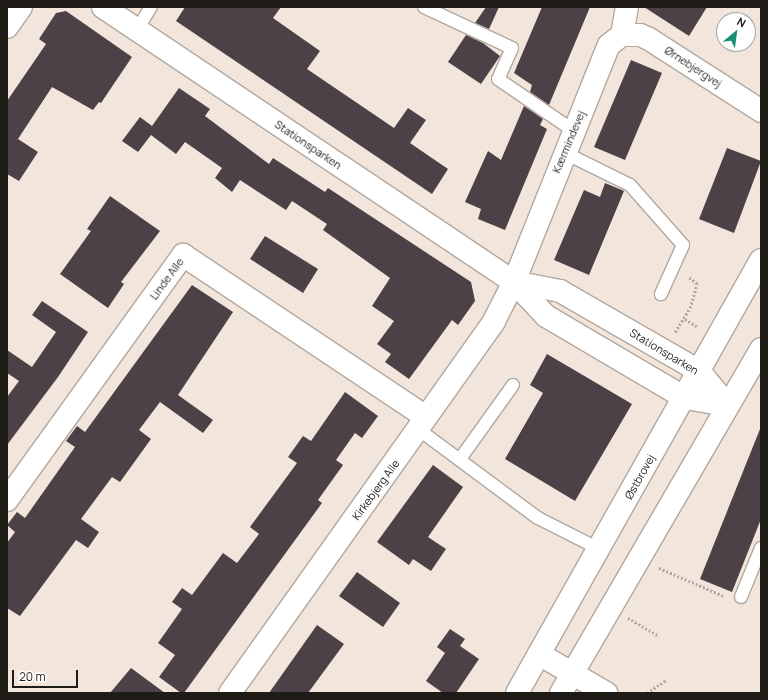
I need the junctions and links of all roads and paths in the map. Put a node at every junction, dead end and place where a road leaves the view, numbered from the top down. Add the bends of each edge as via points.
1 (21, 7) edge
2 (103, 7) edge
3 (151, 7) edge
4 (424, 7) edge
5 (627, 7) edge
6 (7, 27) edge
7 (137, 30) junction
8 (622, 35) junction
9 (761, 111) edge
10 (574, 131) junction
11 (565, 153) junction
12 (761, 260) edge
13 (673, 266) junction
14 (514, 282) junction
15 (661, 294) dead end
16 (685, 319) dead end
17 (761, 349) edge
18 (699, 372) junction
19 (513, 385) dead end
20 (684, 398) junction
21 (727, 405) junction
22 (422, 423) junction
23 (460, 459) junction
24 (7, 500) edge
25 (761, 548) edge
26 (599, 549) junction
27 (640, 560) junction
28 (741, 597) joint
29 (611, 608) junction
30 (659, 636) dead end
31 (539, 654) junction
32 (572, 673) junction
33 (666, 680) dead end
34 (230, 693) edge
35 (517, 693) edge
36 (561, 693) edge
37 (606, 693) edge
38 (647, 693) edge

1 - 6 street
2 - 7 street, Stationsparken
3 - 7 lane
4 - 10 lane via 512,48 498,79
5 - 8 street
7 - 14 street, Stationsparken
8 - 9 street, Ørnebjergvej via 640,35 649,39
8 - 10 street, Kærmindevej via 609,45
10 - 11 street, Kærmindevej
11 - 13 lane via 630,185 682,245
11 - 14 street, Kærmindevej
12 - 18 street, Østbrovej
13 - 15 lane
13 - 16 path via 697,284
14 - 18 street, Stationsparken via 560,291
14 - 20 street, Stationsparken via 546,316
14 - 22 street, Kirkebjerg Alle via 494,321
17 - 21 street
18 - 20 street, Østbrovej
18 - 21 street, Stationsparken
19 - 23 lane
20 - 21 street, Stationsparken
20 - 26 street, Østbrovej
21 - 27 street
22 - 23 lane
22 - 24 street, Linde Alle via 183,255
22 - 34 street, Kirkebjerg Alle
23 - 26 lane via 538,518
25 - 28 lane
26 - 31 street, Østbrovej
27 - 28 path via 732,599
27 - 29 street
29 - 30 path
29 - 32 street
31 - 32 street
31 - 35 street, Østbrovej
32 - 36 street
32 - 37 street
33 - 38 path

